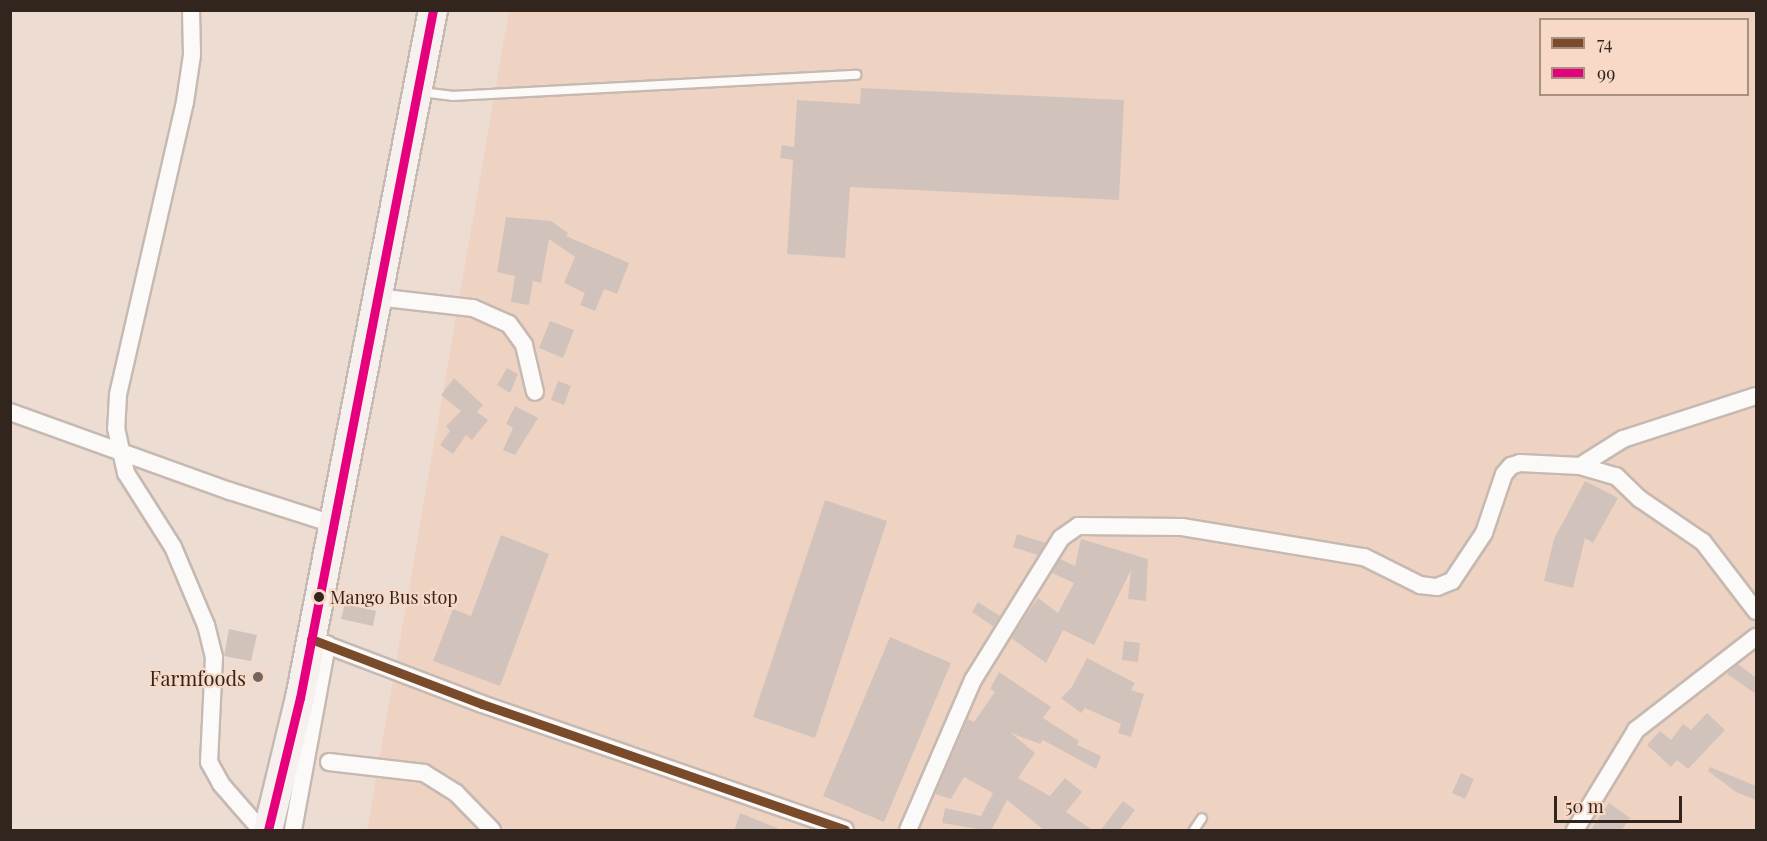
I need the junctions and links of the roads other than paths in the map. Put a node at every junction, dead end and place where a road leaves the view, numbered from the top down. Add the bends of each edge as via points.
1 (191, 10) edge
2 (434, 10) edge
3 (856, 75) dead end
4 (417, 92) junction
5 (376, 297) junction
6 (534, 392) dead end
7 (1756, 396) edge
8 (10, 412) edge
9 (120, 453) junction
10 (1580, 466) junction
11 (333, 524) junction
12 (1756, 611) edge
13 (1756, 637) edge
14 (319, 641) junction
15 (300, 698) junction
16 (329, 762) dead end
17 (1202, 818) dead end
18 (261, 831) edge
19 (268, 831) edge
20 (282, 831) edge
21 (293, 831) edge
22 (492, 831) edge
23 (845, 831) edge
24 (908, 831) edge
25 (1194, 831) edge
26 (1575, 831) edge

1 - 9 street via 192,55 185,102 118,395 116,428
2 - 4 highway
3 - 4 lane via 452,96
4 - 5 highway
5 - 6 street via 473,308 509,324 524,345
5 - 11 highway
7 - 10 street via 1623,439
8 - 9 street
9 - 11 street
9 - 18 street via 126,473 173,547 207,625 214,657 209,762 221,784
10 - 12 street via 1616,476 1640,499 1703,542
10 - 24 street via 1520,462 1511,466 1504,474 1484,533 1468,560 1452,581 1437,587 1420,585 1353,555 1182,527 1078,526 1061,538 973,680
11 - 14 highway
13 - 26 street via 1636,730
14 - 15 highway
14 - 21 street
14 - 23 street via 482,704
15 - 19 highway
15 - 20 highway
16 - 22 street via 424,773 456,793
17 - 25 lane

